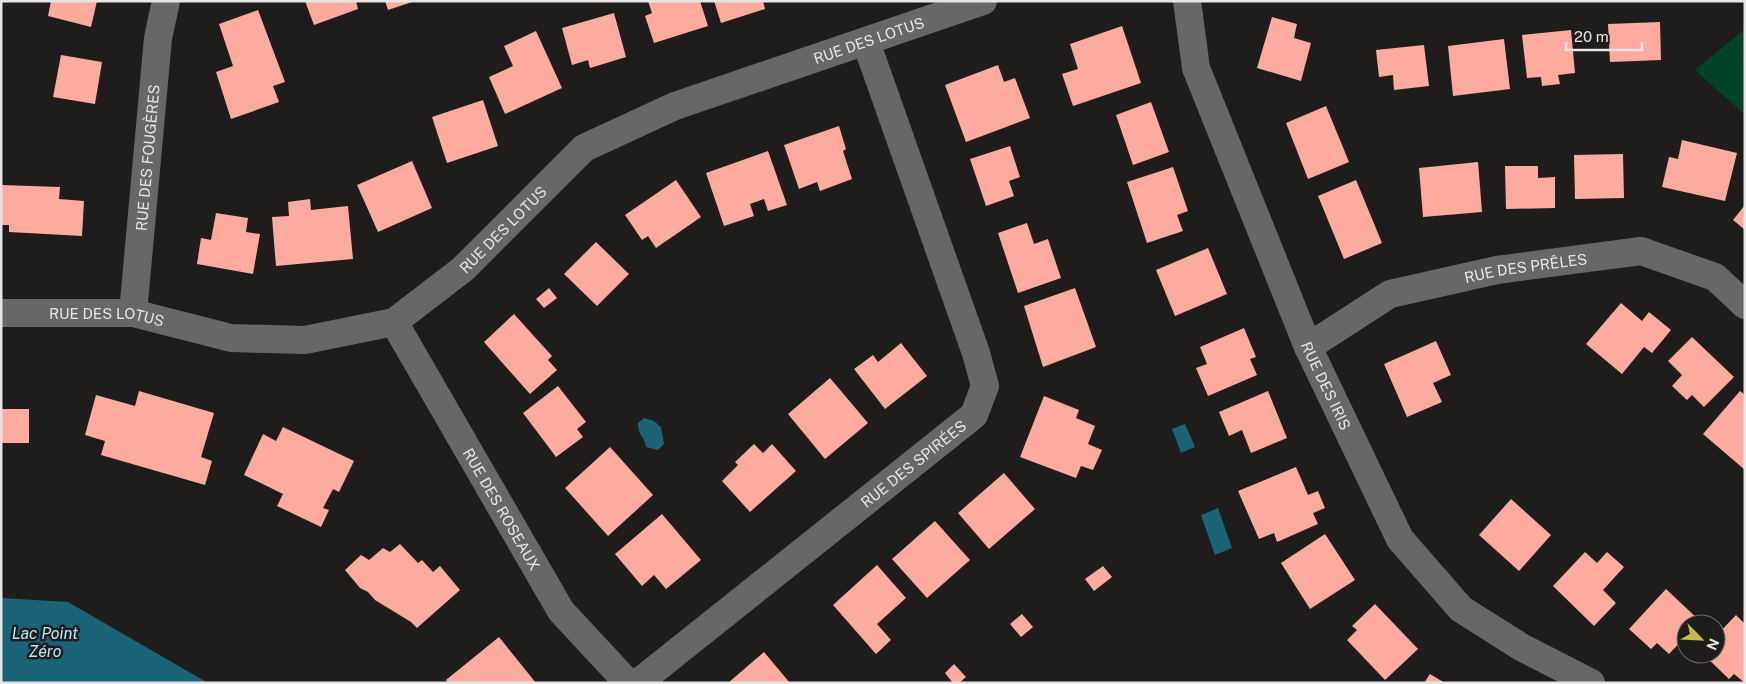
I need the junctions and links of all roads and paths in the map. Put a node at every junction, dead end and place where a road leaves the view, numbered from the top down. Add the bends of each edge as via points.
1 (166, 1) edge
2 (983, 1) edge
3 (1187, 1) edge
4 (866, 42) junction
5 (1745, 305) edge
6 (1, 313) edge
7 (133, 313) junction
8 (394, 322) junction
9 (1308, 347) junction
10 (628, 683) edge
11 (638, 683) edge
12 (1591, 683) edge

1 - 7 street, RUE DES FOUGÈRES via 158,38
2 - 4 street, RUE DES LOTUS
3 - 9 street, RUE DES IRIS via 1196,68
4 - 8 street, RUE DES LOTUS via 675,106 584,148 463,269
4 - 11 street, RUE DES SPIRÉES via 985,386 974,415
5 - 9 street, RUE DES PRÊLES via 1715,276 1641,251 1497,270 1390,294
6 - 7 street, RUE DES LOTUS
7 - 8 street, RUE DES LOTUS via 231,338 305,340
8 - 10 street, RUE DES ROSEAUX via 561,611
9 - 12 street, RUE DES IRIS via 1400,539 1461,609 1521,647

